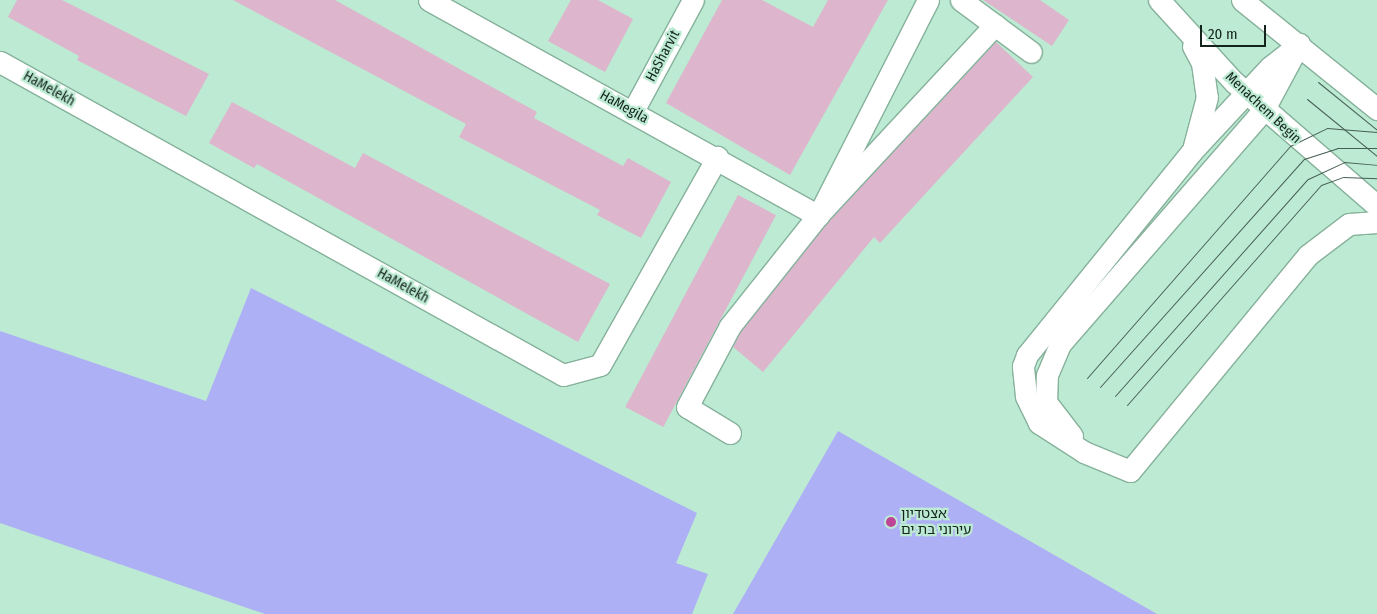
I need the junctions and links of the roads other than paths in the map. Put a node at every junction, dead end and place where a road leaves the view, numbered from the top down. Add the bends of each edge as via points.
1 (429, 0) edge
2 (693, 0) edge
3 (928, 0) edge
4 (962, 0) edge
5 (1158, 0) edge
6 (1242, 0) edge
7 (995, 25) junction
8 (1189, 37) junction
9 (1299, 44) junction
10 (1031, 52) dead end
11 (0, 62) edge
12 (1247, 94) junction
13 (1264, 109) junction
14 (1377, 109) edge
15 (633, 111) junction
16 (1192, 151) junction
17 (717, 157) junction
18 (1377, 206) edge
19 (818, 216) junction
20 (1377, 222) edge
21 (730, 433) dead end
22 (1130, 472) junction

1 - 15 street, HaMegila
2 - 15 street, HaSharvit
3 - 19 street
4 - 7 street
5 - 8 street, Menachem Begin
6 - 9 street
7 - 10 street
7 - 19 street
8 - 12 street, Menachem Begin
8 - 16 street via 1202,64 1207,97
9 - 12 street
9 - 13 street
9 - 14 street
11 - 17 street, HaMelekh via 563,375 600,366
12 - 13 street, Menachem Begin
12 - 16 street
13 - 18 street, Menachem Begin
13 - 22 street via 1060,344 1051,361 1044,388 1056,419 1087,447
15 - 17 street, HaMegila
16 - 22 street via 1034,343 1023,366 1026,396 1039,423 1084,452
17 - 19 street, HaMegila
19 - 21 street via 730,326 687,407
20 - 22 street via 1361,221 1332,233 1272,295

